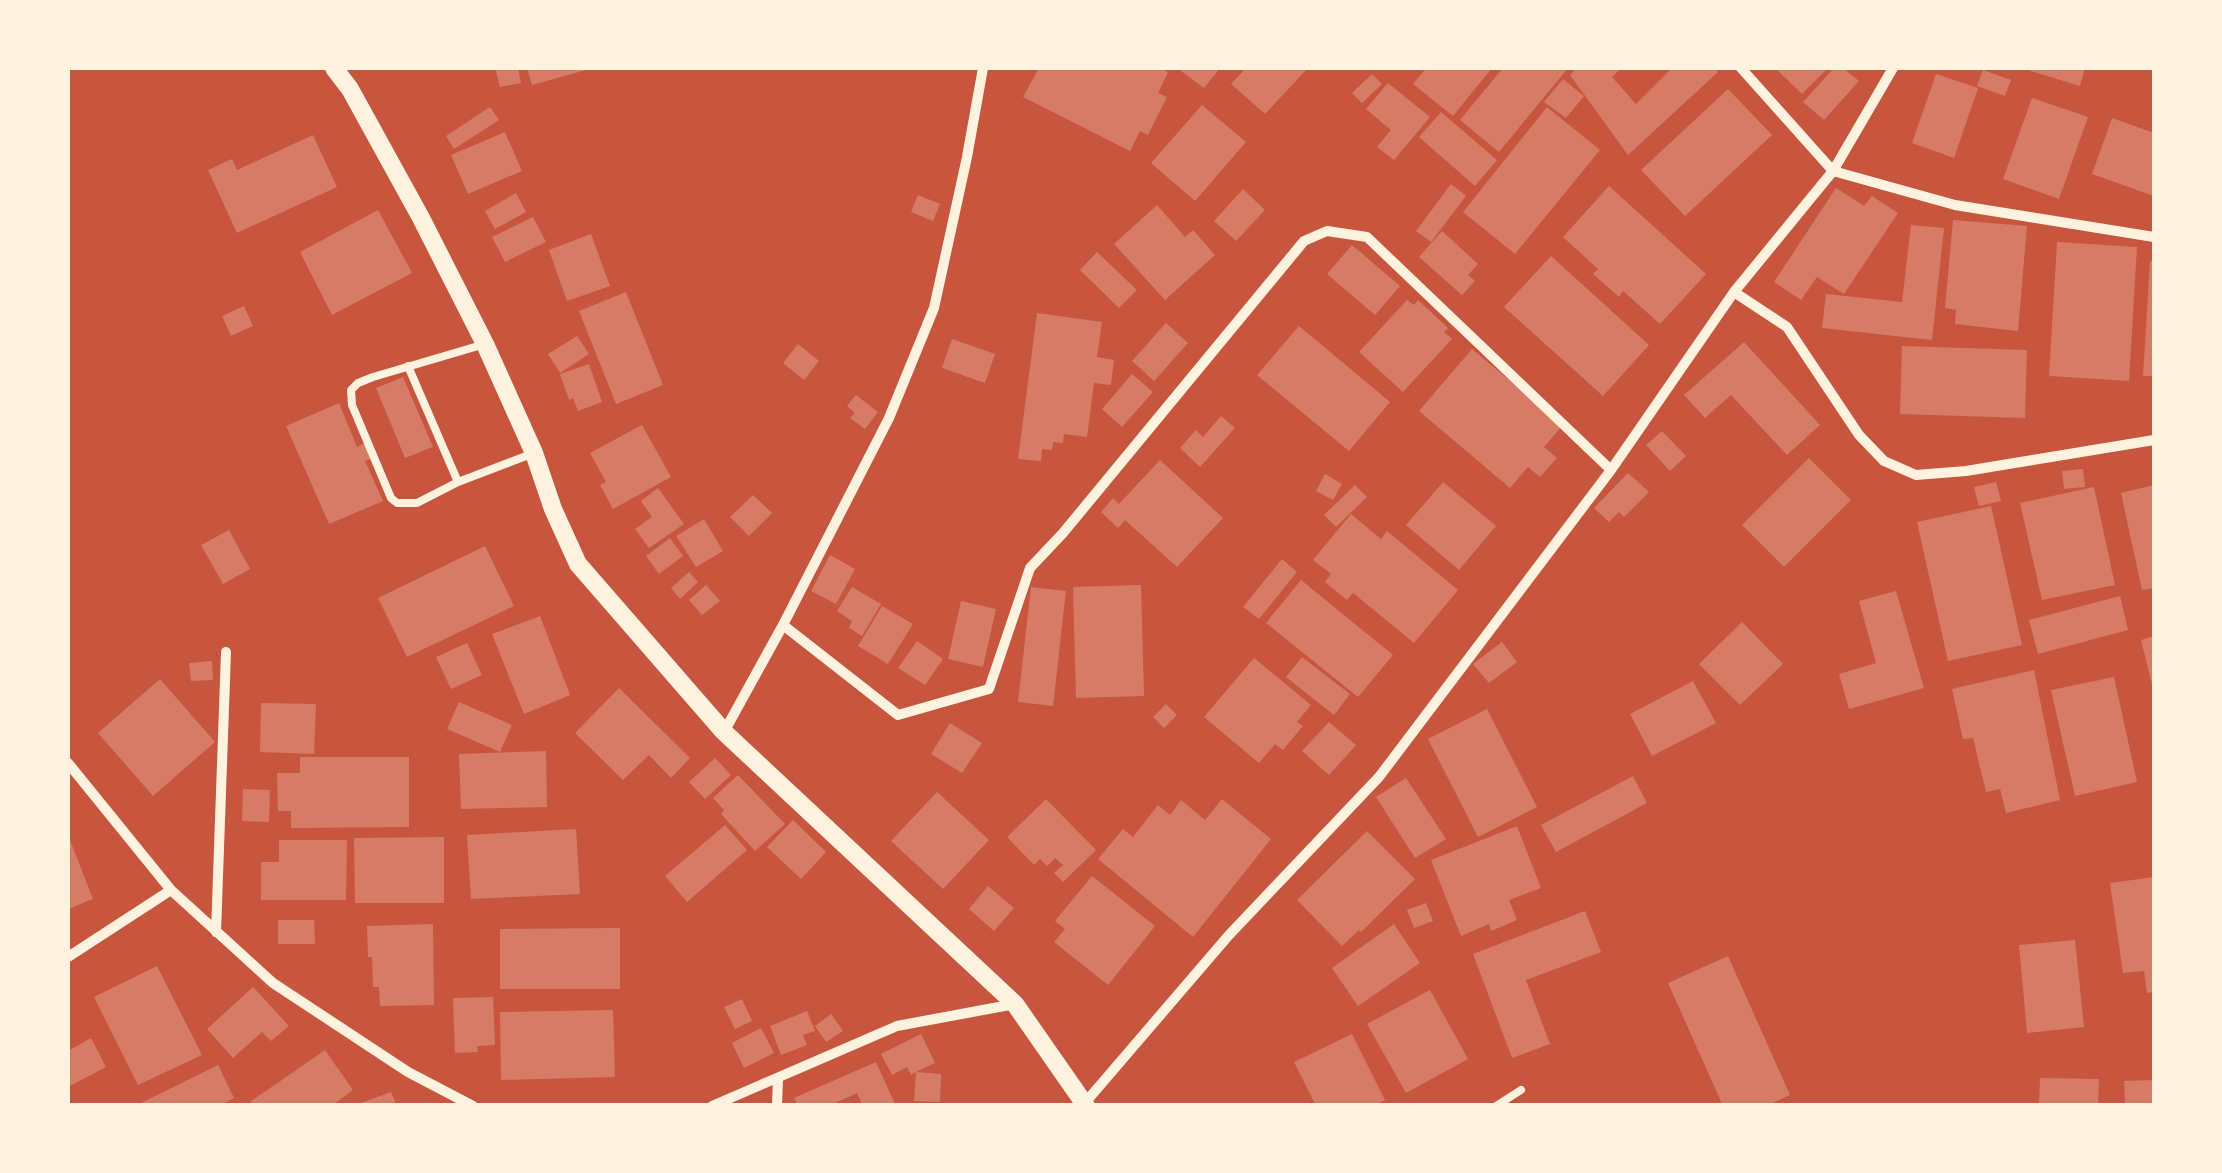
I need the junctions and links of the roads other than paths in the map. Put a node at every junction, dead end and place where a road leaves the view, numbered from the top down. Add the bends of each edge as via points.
1 (334, 68) edge
2 (982, 68) edge
3 (1741, 68) edge
4 (1893, 68) edge
5 (1833, 171) junction
6 (2154, 236) edge
7 (1734, 292) junction
8 (485, 344) junction
9 (408, 366) junction
10 (2154, 440) edge
11 (534, 453) junction
12 (1611, 470) junction
13 (458, 482) junction
14 (783, 625) junction
15 (226, 652) dead end
16 (724, 732) junction
17 (68, 763) edge
18 (171, 890) junction
19 (216, 932) junction
20 (68, 957) edge
21 (1015, 1004) junction
22 (778, 1079) junction
23 (1521, 1090) dead end
24 (1085, 1105) edge
25 (472, 1106) edge
26 (712, 1106) edge
27 (778, 1106) edge
28 (1496, 1106) edge

1 - 8 street
2 - 14 street via 934,308 888,418
3 - 5 street
4 - 5 street
5 - 6 street via 1954,205
5 - 7 street
7 - 10 street via 1787,327 1859,436 1884,461 1916,475
7 - 12 street
8 - 9 lane
8 - 11 street
9 - 13 lane
9 - 13 lane via 351,390 391,498 417,503
11 - 13 lane
11 - 16 street via 578,564
12 - 14 street via 1367,238 1327,231 1304,241 1030,568 989,690 898,715
12 - 24 street via 1379,777 1229,935
14 - 16 street
15 - 19 street
16 - 21 street
17 - 18 street
18 - 19 street
18 - 20 street
19 - 25 street via 273,983
21 - 22 street via 897,1026
21 - 24 street
22 - 26 street
22 - 27 street
23 - 28 lane

